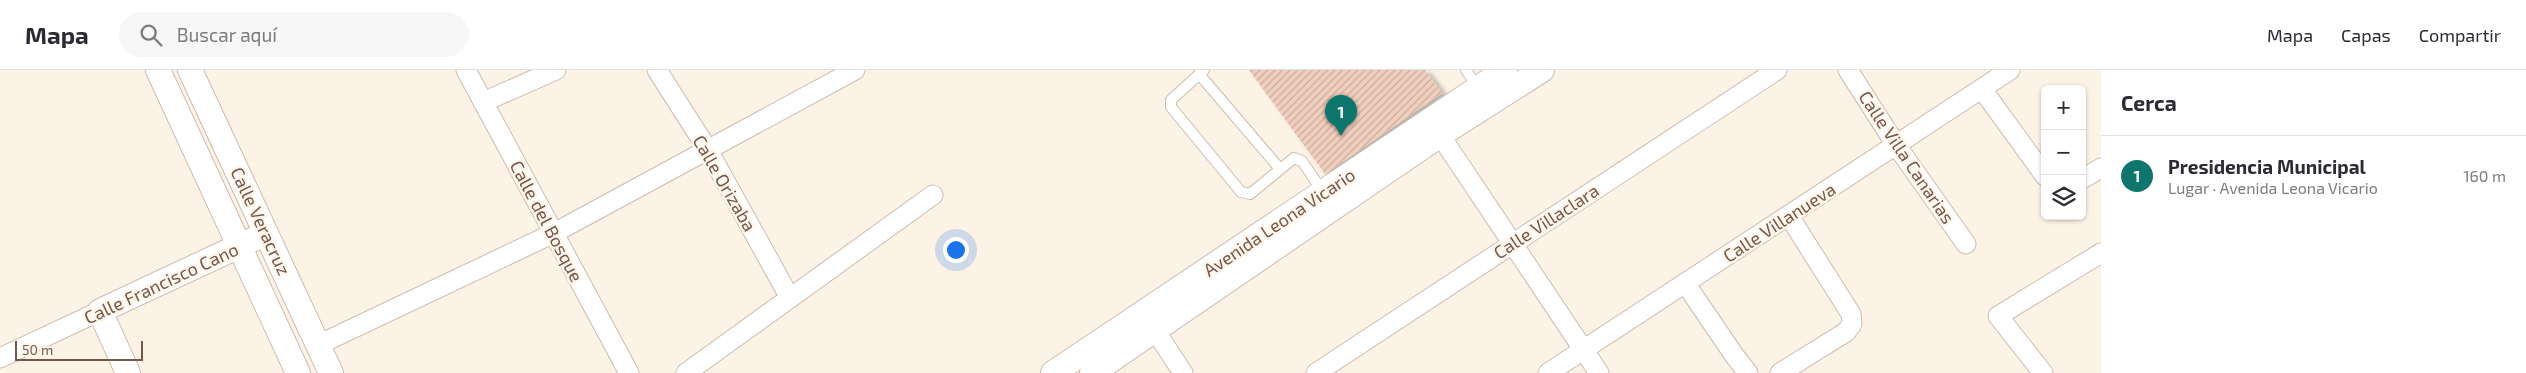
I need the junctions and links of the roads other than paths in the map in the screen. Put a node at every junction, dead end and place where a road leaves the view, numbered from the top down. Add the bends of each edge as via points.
1 (158, 70) edge
2 (190, 70) edge
3 (466, 70) edge
4 (556, 70) edge
5 (657, 70) edge
6 (855, 70) edge
7 (1505, 70) edge
8 (1542, 70) edge
9 (1777, 70) edge
10 (1848, 70) edge
11 (2010, 70) edge
12 (1202, 72) edge
13 (1472, 79) edge
14 (1982, 89) junction
15 (483, 102) junction
16 (1435, 128) junction
17 (1896, 145) junction
18 (708, 150) junction
19 (2101, 168) edge
20 (1280, 169) junction
21 (2044, 175) edge
22 (2086, 177) edge
23 (1323, 192) junction
24 (933, 195) dead end
25 (1789, 216) junction
26 (267, 233) junction
27 (554, 233) junction
28 (1513, 243) junction
29 (1966, 244) dead end
30 (240, 246) junction
31 (2101, 253) edge
32 (1686, 284) junction
33 (790, 298) junction
34 (100, 311) junction
35 (1149, 322) junction
36 (318, 345) junction
37 (1584, 349) junction
38 (0, 358) edge
39 (128, 373) edge
40 (298, 373) edge
41 (331, 373) edge
42 (628, 373) edge
43 (686, 373) edge
44 (1053, 373) edge
45 (1092, 373) edge
46 (1183, 373) edge
47 (1316, 373) edge
48 (1548, 373) edge
49 (1599, 373) edge
50 (1748, 373) edge
51 (1780, 373) edge
52 (2044, 373) edge

1 - 30 street, Calle Veracruz
2 - 26 street, Calle Veracruz
3 - 15 street, Calle del Bosque
4 - 15 street
5 - 18 street, Calle Orizaba
6 - 18 street
7 - 13 street, Avenida Leona Vicario
8 - 16 street, Avenida Leona Vicario
9 - 28 street, Calle Villaclara
10 - 17 street, Calle Villa Canarias
11 - 14 street, Calle Villanueva
12 - 20 lane
12 - 20 lane via 1171,100 1171,107 1240,192 1250,194
13 - 16 street, Avenida Leona Vicario
14 - 17 street, Calle Villanueva
14 - 21 street
15 - 27 street, Calle del Bosque
16 - 23 street, Avenida Leona Vicario
16 - 28 street
16 - 35 street, Avenida Leona Vicario
17 - 25 street, Calle Villanueva
17 - 29 street, Calle Villa Canarias
18 - 27 street
18 - 33 street, Calle Orizaba
19 - 22 street
20 - 23 lane via 1294,158 1299,159
23 - 35 street, Avenida Leona Vicario
24 - 33 street
25 - 32 street, Calle Villanueva
25 - 51 street via 1851,314 1852,324 1846,332
26 - 30 street, Calle Francisco Cano
26 - 36 street, Calle Veracruz
27 - 36 street
27 - 42 street, Calle del Bosque
28 - 37 street
28 - 47 street, Calle Villaclara
30 - 34 street, Calle Francisco Cano
30 - 40 street, Calle Veracruz
31 - 52 street via 1998,316
32 - 37 street, Calle Villanueva
32 - 50 street
33 - 43 street
34 - 38 street, Calle Francisco Cano
34 - 39 street
35 - 44 street, Avenida Leona Vicario
35 - 45 street, Avenida Leona Vicario
35 - 46 street
36 - 41 street, Calle Veracruz
37 - 48 street, Calle Villanueva
37 - 49 street

